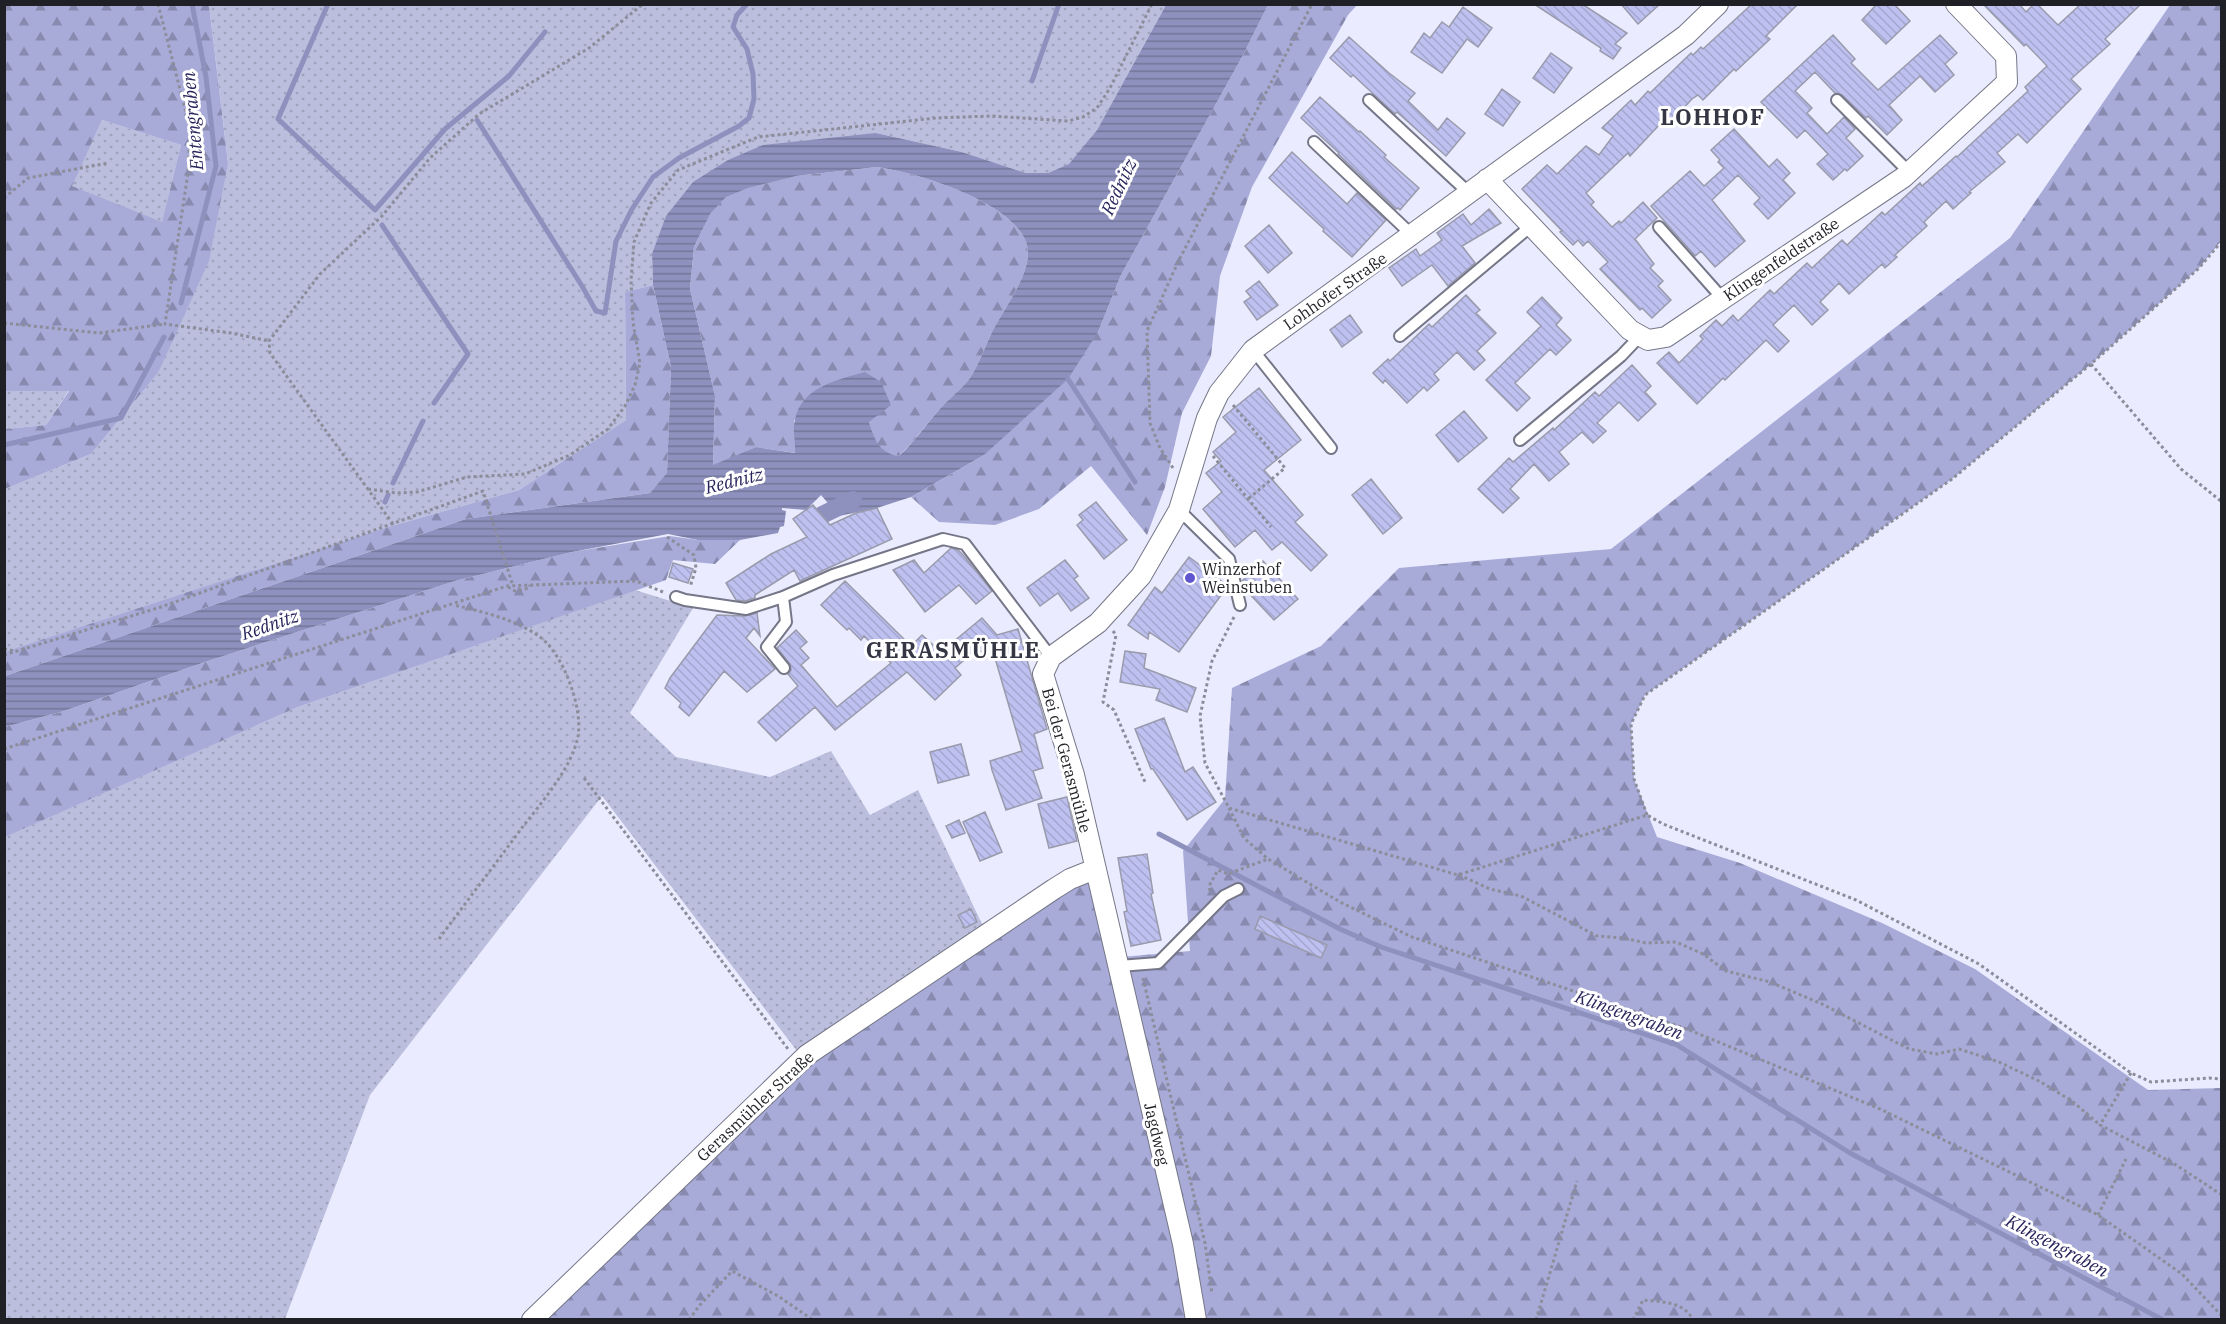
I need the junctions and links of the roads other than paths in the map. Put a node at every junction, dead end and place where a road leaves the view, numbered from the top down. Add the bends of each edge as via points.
1 (1718, 4) edge
2 (1956, 4) edge
3 (1369, 100) dead end
4 (1837, 100) dead end
5 (1314, 142) dead end
6 (1909, 172) junction
7 (1488, 179) junction
8 (1469, 193) junction
9 (1531, 226) junction
10 (1659, 227) dead end
11 (1412, 235) junction
12 (1723, 298) junction
13 (1400, 336) dead end
14 (1640, 336) junction
15 (1253, 350) junction
16 (1520, 440) dead end
17 (1331, 448) dead end
18 (1179, 510) junction
19 (783, 597) junction
20 (681, 599) road end
21 (1240, 605) road end
22 (1052, 657) junction
23 (784, 668) dead end
24 (1095, 869) junction
25 (1238, 889) dead end
26 (1117, 957) junction
27 (532, 1320) edge
28 (1196, 1320) edge

1 - 7 street, Lohhofer Straße via 1686,35
2 - 6 street, Klingenfeldstraße via 2006,56 2007,82
3 - 8 lane
4 - 6 lane
5 - 11 lane
6 - 12 street, Klingenfeldstraße
7 - 8 street, Lohhofer Straße
7 - 9 street
8 - 11 street, Lohhofer Straße
9 - 13 lane
9 - 14 street
10 - 12 lane
11 - 15 street, Lohhofer Straße
12 - 14 street, Klingenfeldstraße via 1666,337 1648,340
14 - 16 lane
15 - 17 lane
15 - 18 street, Lohhofer Straße via 1219,393 1207,418
18 - 21 lane via 1229,559
18 - 22 street, Lohhofer Straße via 1141,576 1104,617
19 - 20 lane via 746,609
19 - 22 lane via 832,575 944,539 965,544
19 - 23 lane via 786,622 767,646
22 - 24 street, Bei der Gerasmühle via 1043,674 1074,775
24 - 26 street, Bei der Gerasmühle
24 - 27 street, Gerasmühler Straße via 1070,879 807,1054
25 - 26 lane via 1224,896 1158,963
26 - 28 street, Jagdweg

